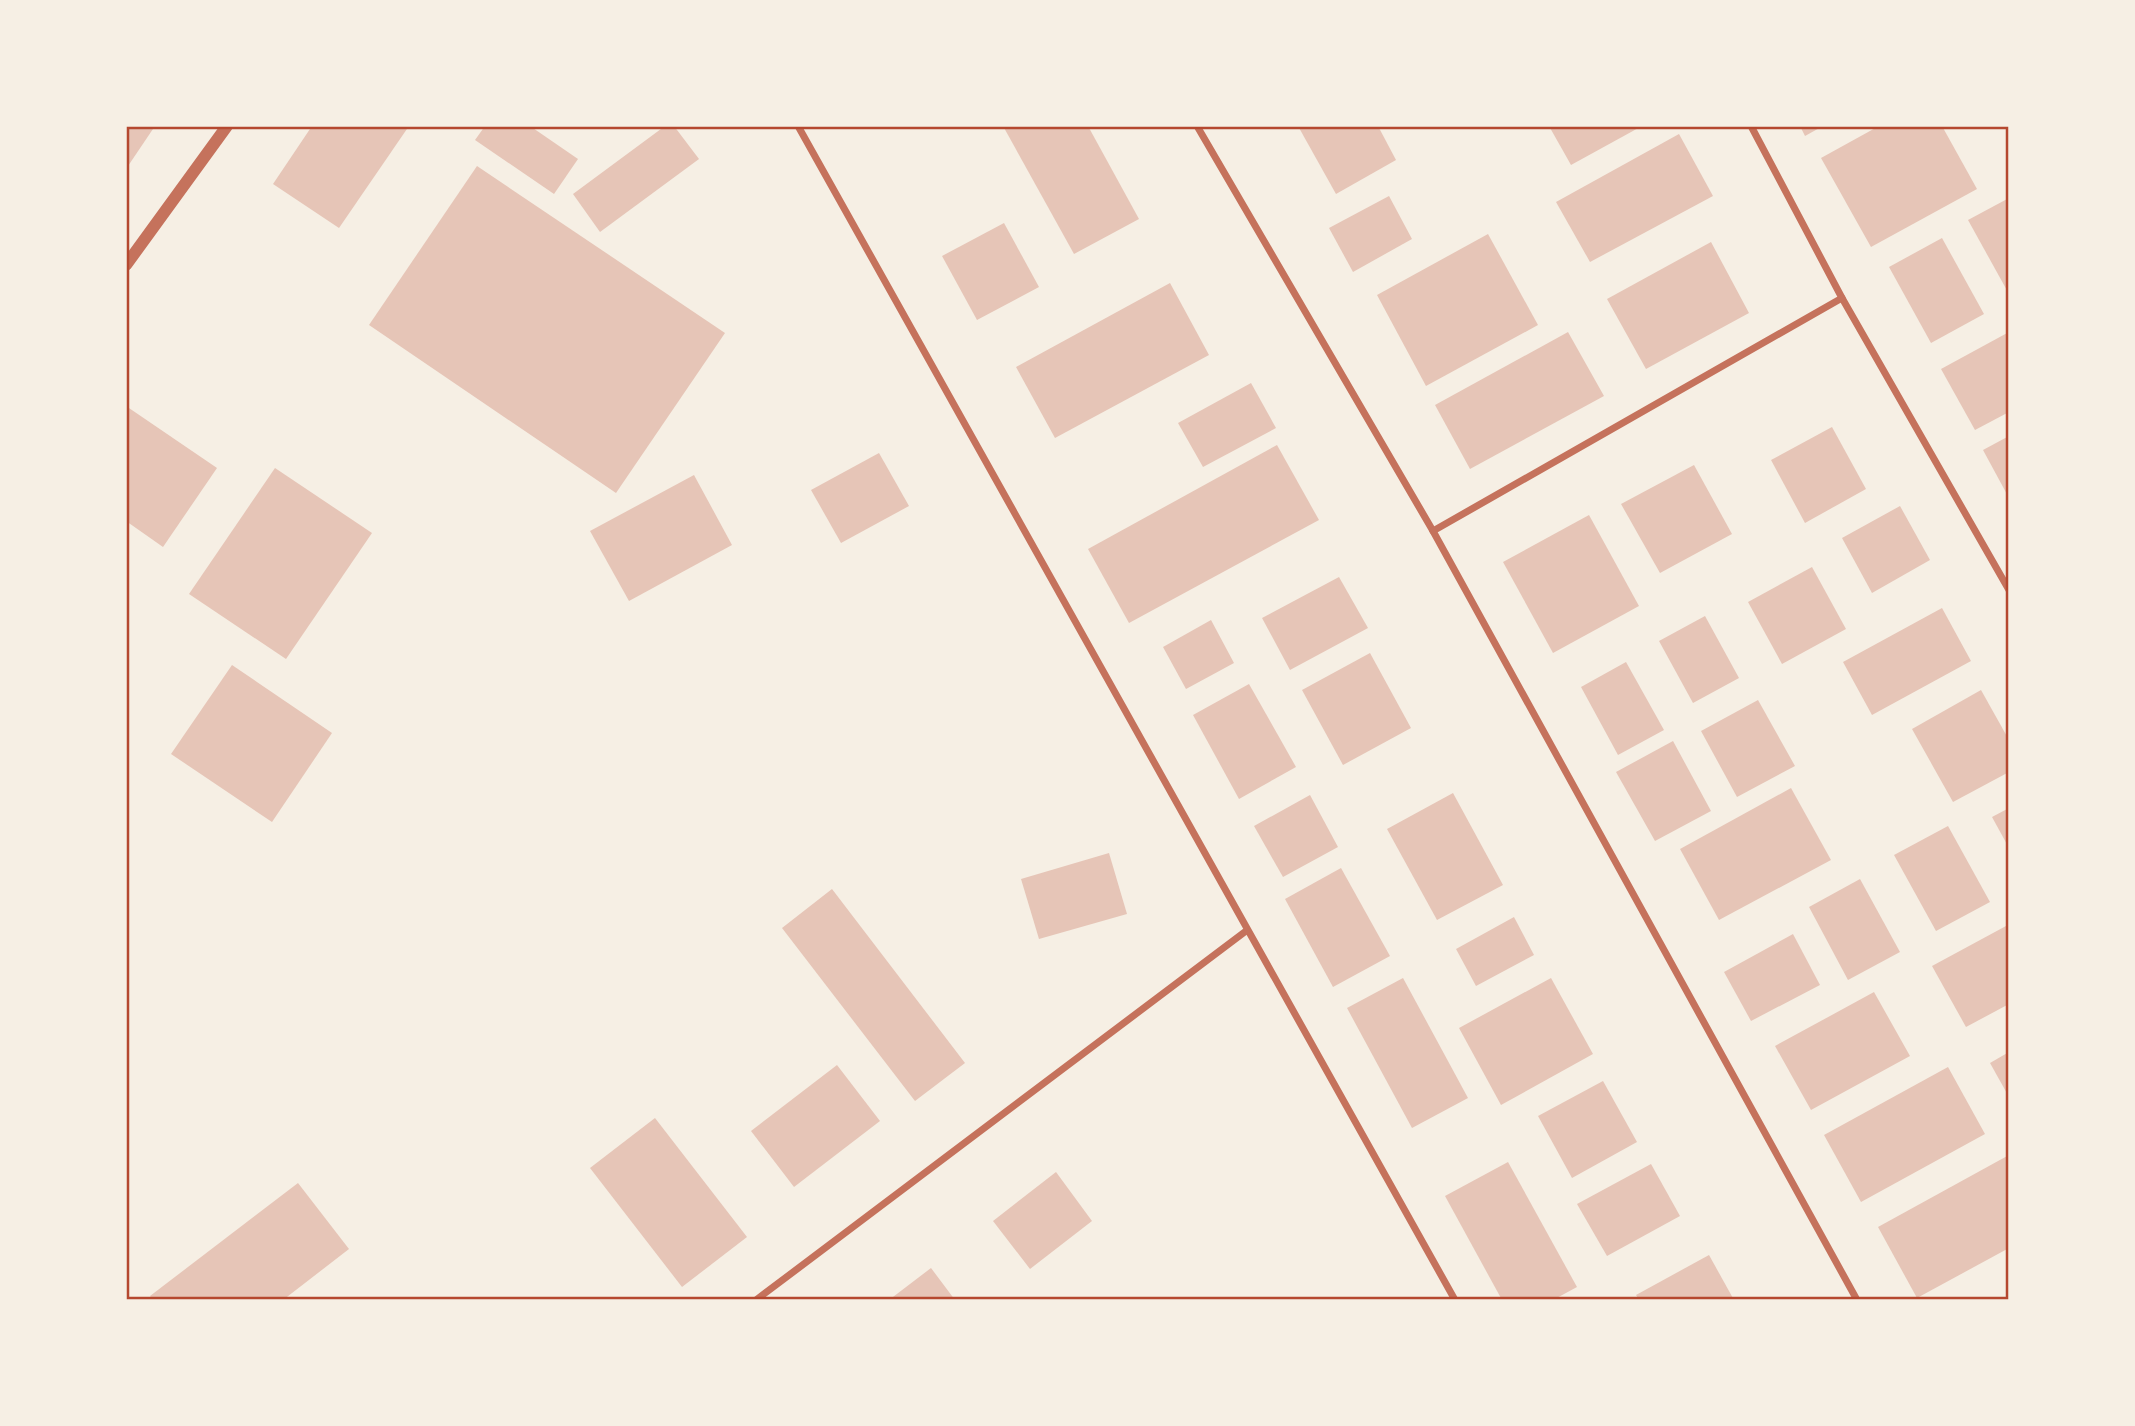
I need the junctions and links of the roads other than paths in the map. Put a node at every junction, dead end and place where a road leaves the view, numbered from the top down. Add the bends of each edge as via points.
1 (228, 126) edge
2 (798, 126) edge
3 (1197, 126) edge
4 (1751, 126) edge
5 (126, 265) edge
6 (1842, 298) junction
7 (1433, 531) junction
8 (2009, 590) edge
9 (1246, 931) junction
10 (756, 1300) edge
11 (1455, 1300) edge
12 (1857, 1300) edge

1 - 5 street
2 - 9 street
3 - 7 street
4 - 6 street
6 - 7 street
6 - 8 street
7 - 12 street
9 - 10 street
9 - 11 street

